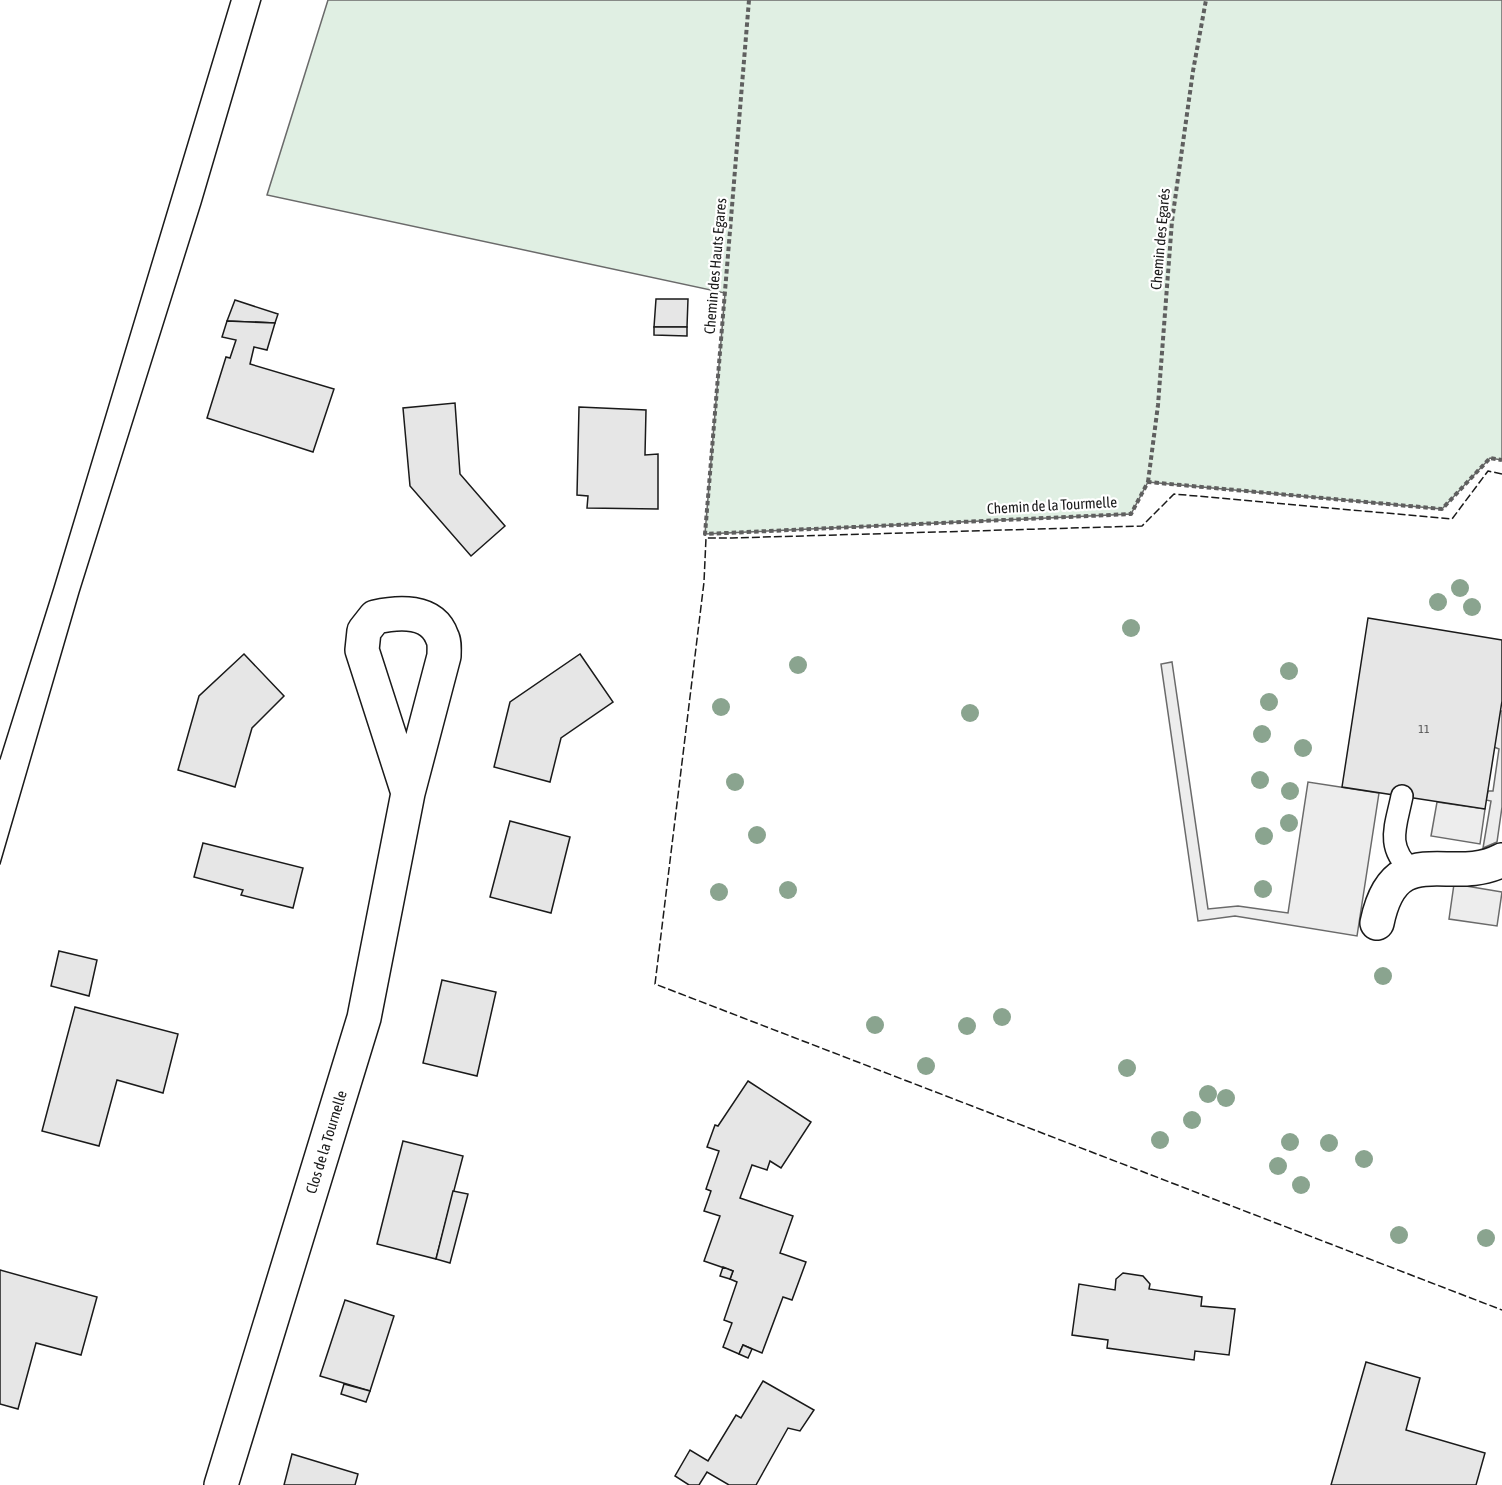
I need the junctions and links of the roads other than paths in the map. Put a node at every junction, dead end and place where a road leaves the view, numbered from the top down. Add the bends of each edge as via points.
1 (408, 793) junction
2 (1402, 796) dead end
3 (1502, 860) edge
4 (1411, 870) junction
5 (1377, 923) dead end
6 (221, 1485) edge

1 - 1 street, Clos de la Tournelle via 444,656 443,638 424,617 393,613 375,617 364,631 362,650
1 - 6 street, Clos de la Tournelle via 364,1018
2 - 4 lane via 1393,838 1399,859
3 - 4 street via 1471,869
4 - 5 street via 1391,886

